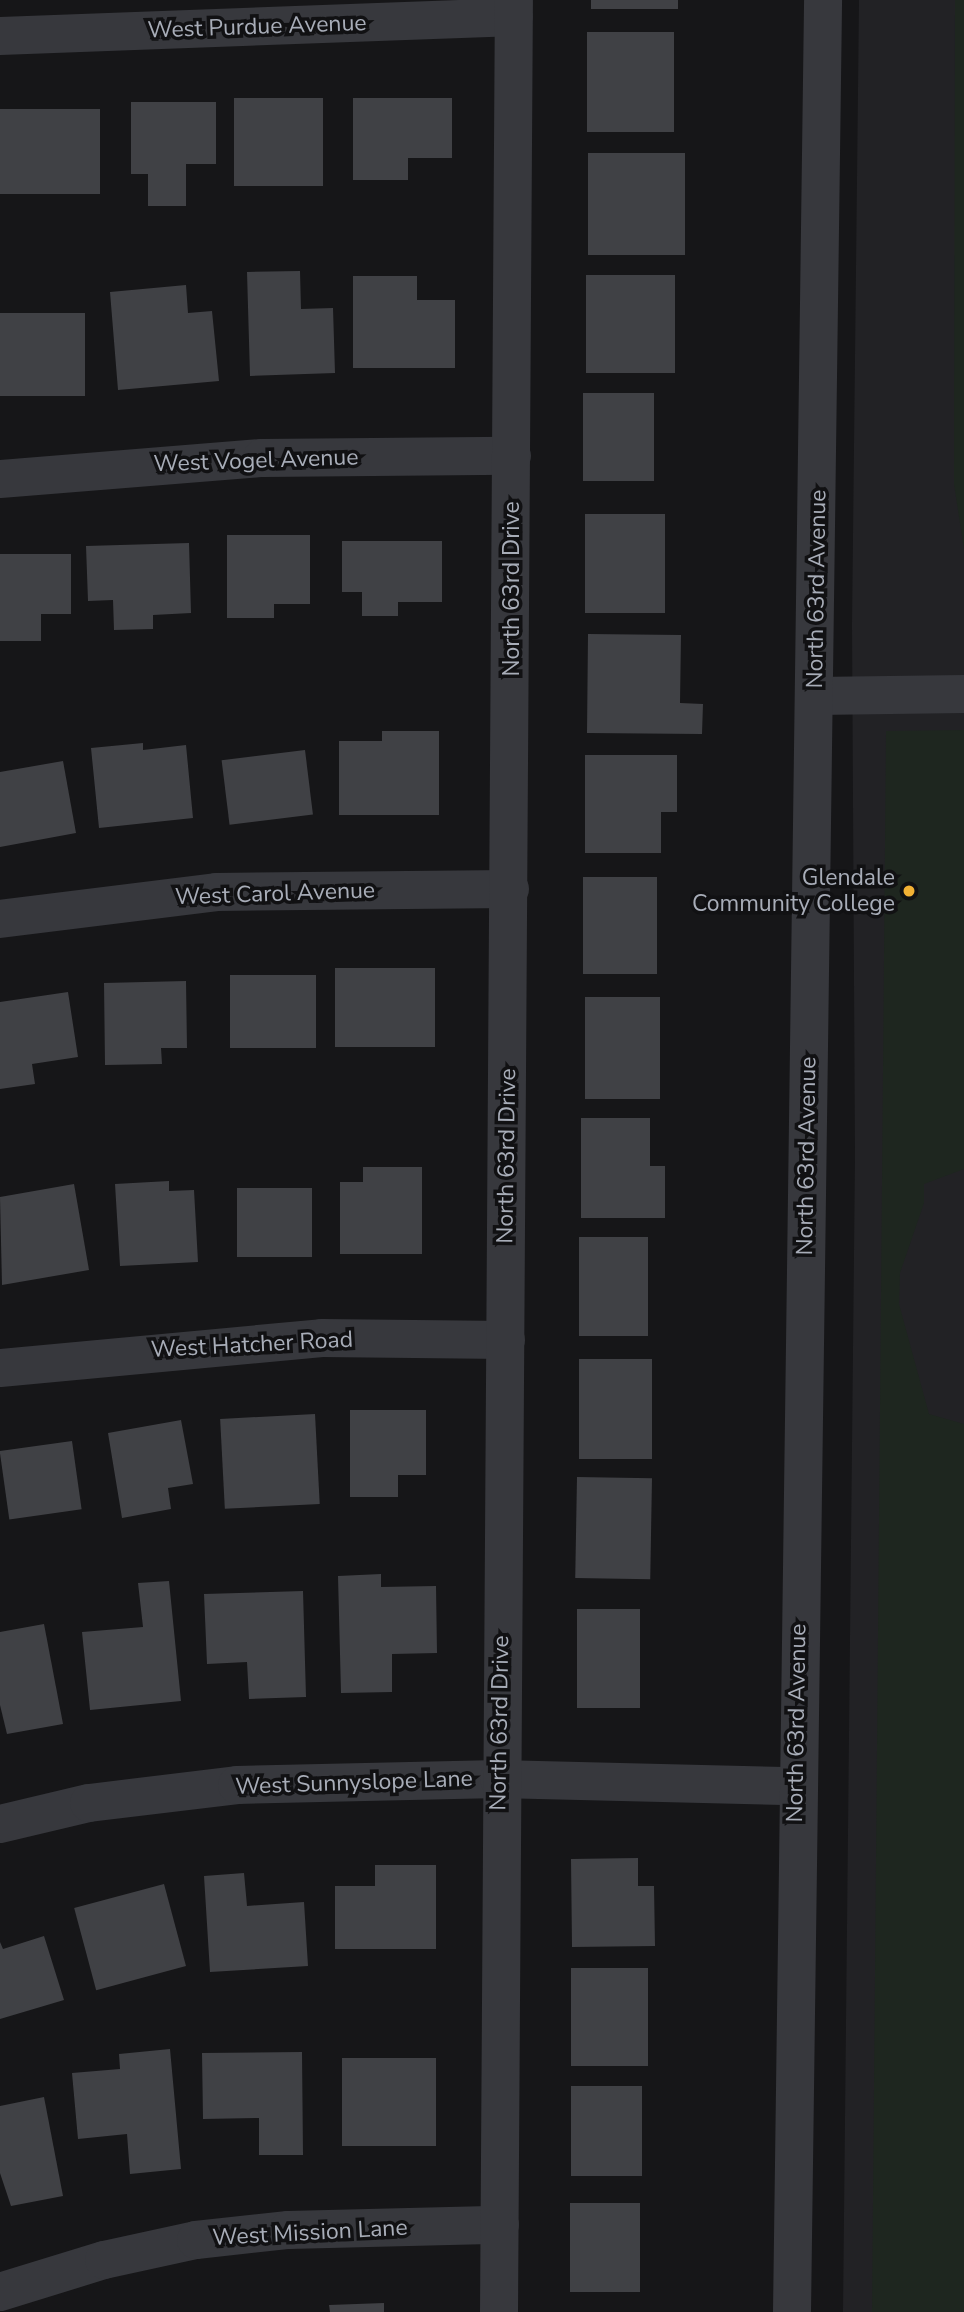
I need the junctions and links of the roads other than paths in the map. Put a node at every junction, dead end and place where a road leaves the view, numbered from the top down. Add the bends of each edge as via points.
1 (823, 0) edge
2 (514, 8) edge
3 (0, 36) edge
4 (513, 456) junction
5 (0, 479) edge
6 (964, 694) edge
7 (816, 696) junction
8 (510, 889) junction
9 (0, 919) edge
10 (506, 1340) junction
11 (0, 1368) edge
12 (499, 1779) junction
13 (795, 1786) junction
14 (0, 1824) edge
15 (500, 2225) junction
16 (0, 2292) edge
17 (499, 2312) edge
18 (792, 2312) edge

1 - 7 street, North 63rd Avenue
2 - 3 street, West Purdue Avenue
2 - 4 street, North 63rd Drive
4 - 5 street, West Vogel Avenue via 262,458
4 - 8 street, North 63rd Drive
6 - 7 street
7 - 13 street, North 63rd Avenue
8 - 9 street, West Carol Avenue via 216,892
8 - 10 street, North 63rd Drive
10 - 11 street, West Hatcher Road via 322,1338
10 - 12 street, North 63rd Drive
12 - 13 street, West Sunnyslope Lane
12 - 14 street, West Sunnyslope Lane via 237,1785 89,1803
12 - 15 street, North 63rd Drive
13 - 18 street, North 63rd Avenue
15 - 16 street, West Mission Lane via 288,2230 197,2240 104,2260
15 - 17 street, North 63rd Drive

